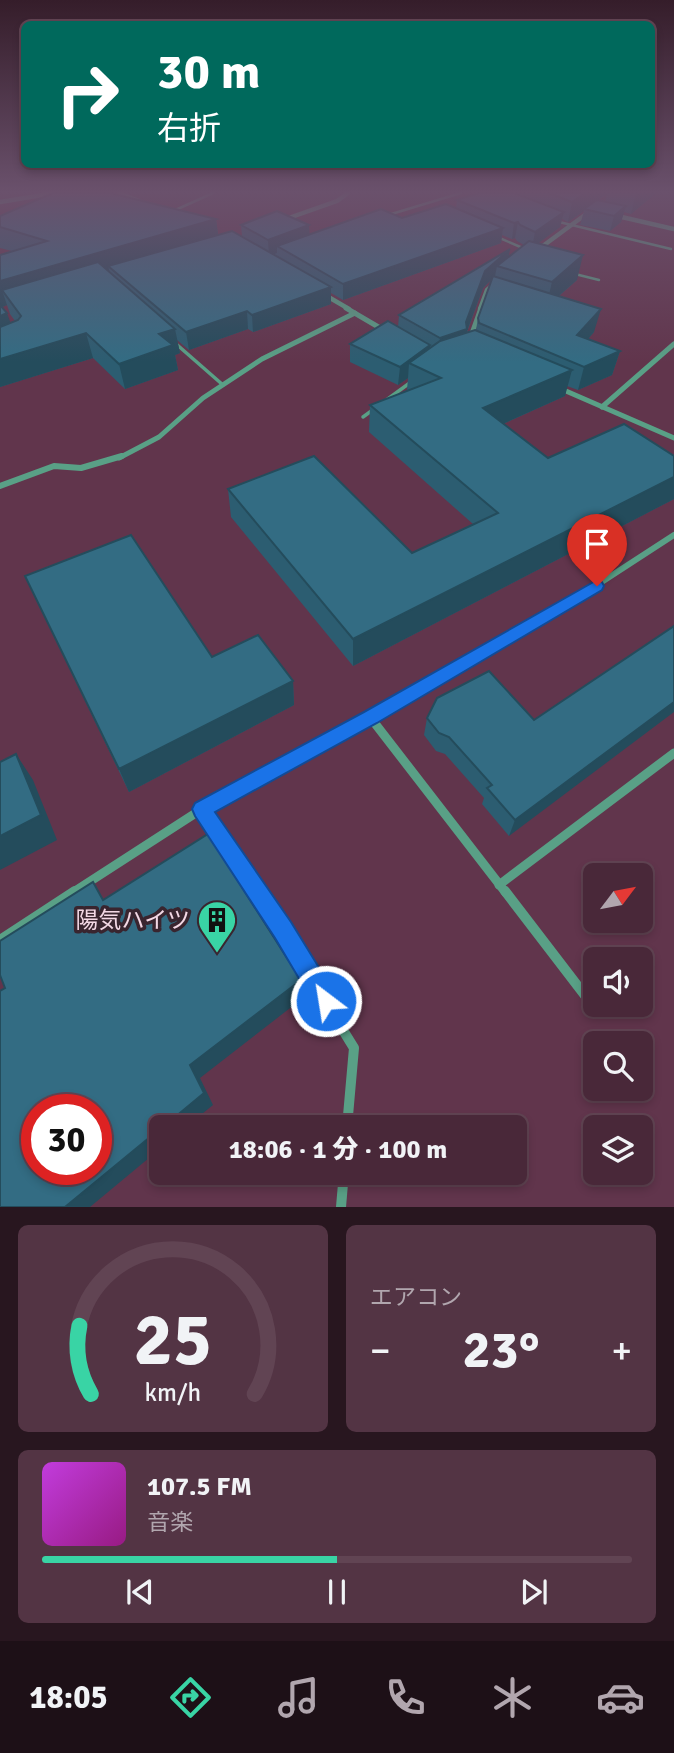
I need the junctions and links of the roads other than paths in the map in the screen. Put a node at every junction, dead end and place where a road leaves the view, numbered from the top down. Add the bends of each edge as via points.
1 (525, 249) edge
2 (539, 249) edge
3 (534, 253) joint
4 (562, 270) edge
5 (599, 280) dead end
6 (496, 282) edge
7 (322, 293) edge
8 (355, 313) junction
9 (390, 334) edge
10 (171, 339) edge
11 (674, 344) edge
12 (471, 351) edge
13 (416, 378) edge
14 (223, 385) junction
15 (554, 386) edge
16 (602, 407) junction
17 (363, 418) dead end
18 (674, 438) edge
19 (0, 486) edge
20 (674, 535) edge
21 (370, 717) junction
22 (674, 753) edge
23 (202, 809) junction
24 (499, 885) junction
25 (0, 940) edge
26 (583, 993) edge
27 (349, 1115) edge
28 (343, 1185) edge
29 (341, 1207) edge

1 - 3 lane
2 - 3 street
4 - 5 lane
6 - 12 street via 487,290 469,341
7 - 8 street
8 - 9 street
8 - 14 street via 262,359
10 - 14 lane
11 - 16 street
13 - 17 lane
14 - 19 street via 159,437 114,460 81,468 54,466
15 - 16 street
16 - 18 street
20 - 21 street via 577,598
21 - 23 street
21 - 24 street
22 - 24 street
23 - 25 street
23 - 27 street via 354,1048
24 - 26 street
28 - 29 street

